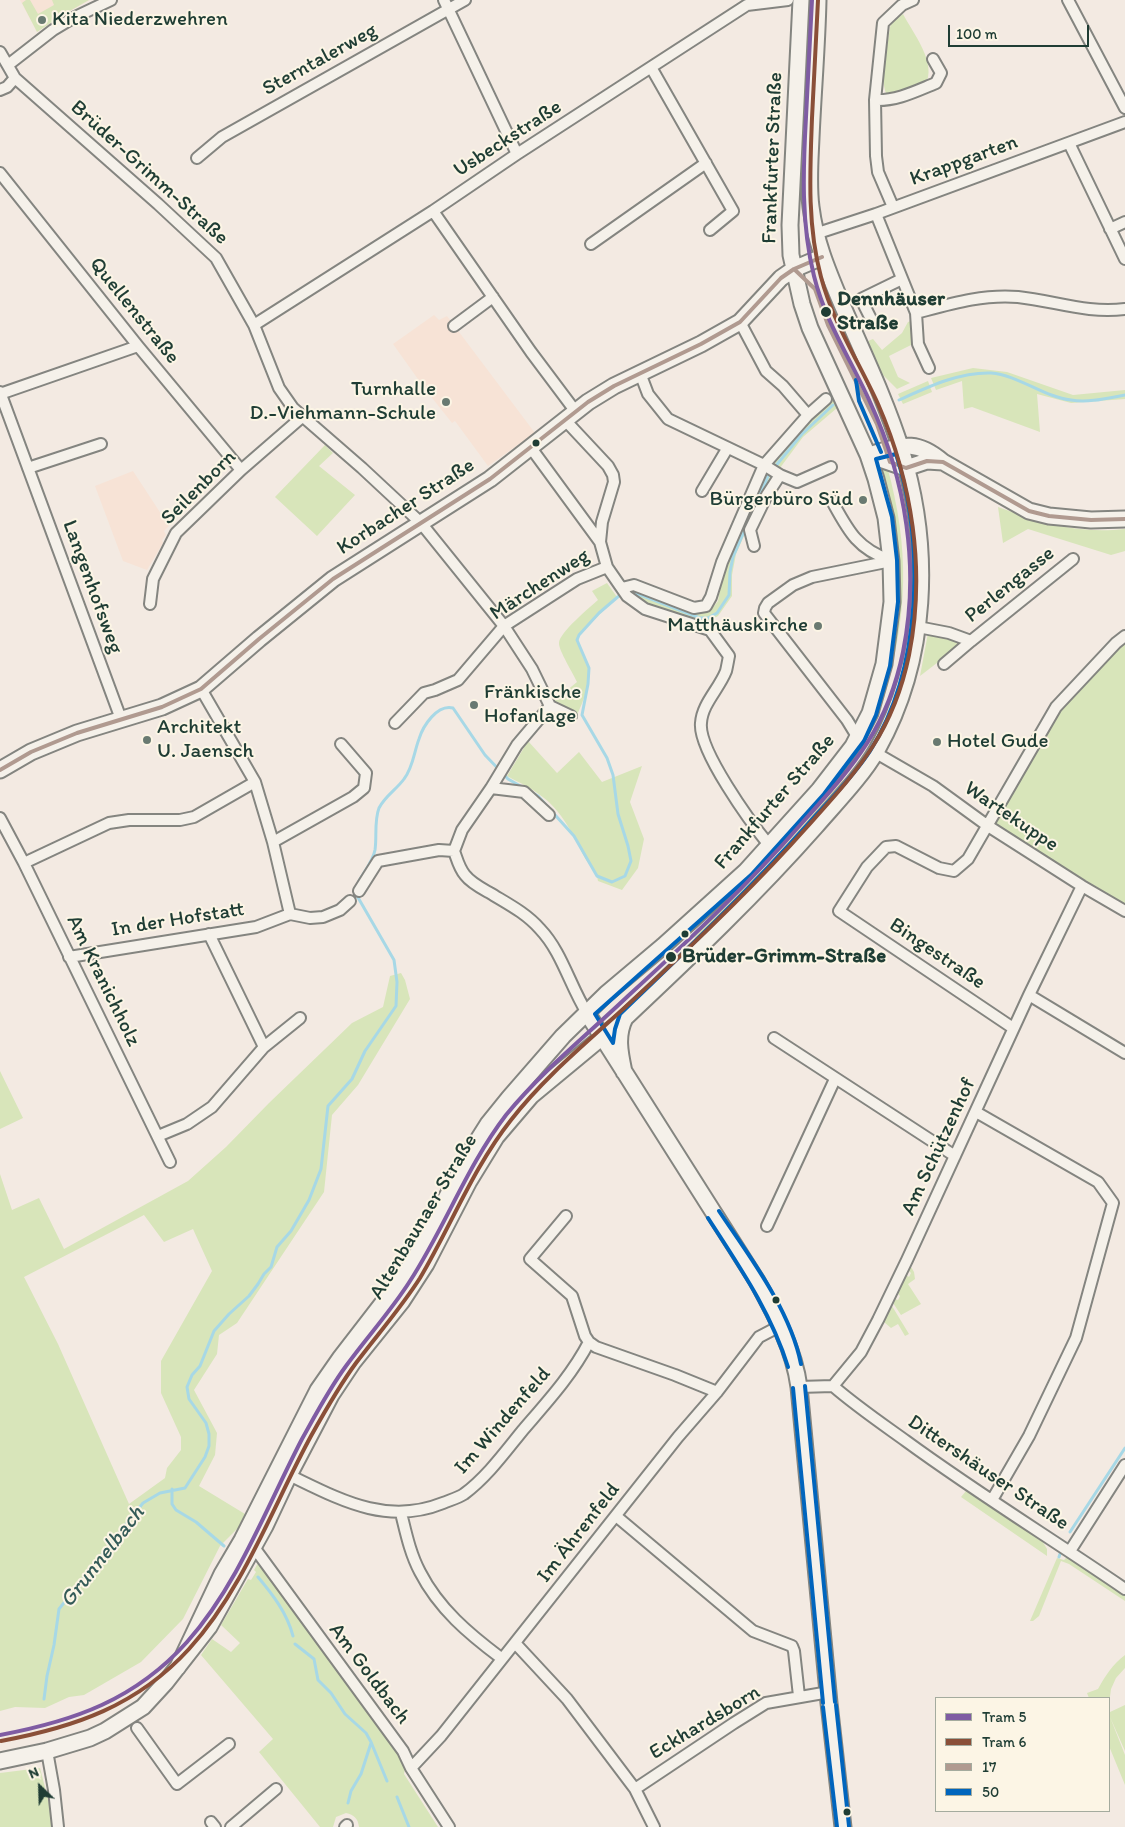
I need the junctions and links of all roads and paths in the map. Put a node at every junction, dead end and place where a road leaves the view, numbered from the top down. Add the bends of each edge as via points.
1 (111, 0) edge
2 (465, 0) edge
3 (788, 0) edge
4 (801, 0) edge
5 (818, 0) edge
6 (913, 0) edge
7 (1068, 0) edge
8 (746, 3) edge
9 (446, 4) edge
10 (0, 52) edge
11 (932, 60) dead end
12 (8, 65) junction
13 (652, 69) junction
14 (15, 78) junction
15 (0, 90) edge
16 (875, 100) junction
17 (1125, 108) edge
18 (1125, 122) edge
19 (1069, 143) junction
20 (518, 154) junction
21 (197, 158) dead end
22 (706, 163) junction
23 (0, 173) edge
24 (893, 207) junction
25 (433, 211) junction
26 (876, 214) junction
27 (1125, 222) edge
28 (1110, 229) junction
29 (710, 230) dead end
30 (815, 234) junction
31 (591, 244) dead end
32 (822, 257) junction
33 (1125, 259) edge
34 (794, 269) junction
35 (902, 279) junction
36 (493, 297) junction
37 (1125, 309) edge
38 (916, 313) junction
39 (740, 322) junction
40 (873, 323) dead end
41 (254, 325) junction
42 (454, 326) dead end
43 (138, 346) junction
44 (929, 368) dead end
45 (640, 373) junction
46 (0, 393) edge
47 (826, 399) dead end
48 (808, 414) junction
49 (570, 416) junction
50 (302, 417) junction
51 (101, 444) dead end
52 (900, 447) junction
53 (727, 449) junction
54 (534, 452) dead end
55 (868, 455) junction
56 (944, 462) junction
57 (765, 466) junction
58 (831, 467) dead end
59 (28, 468) junction
60 (906, 468) junction
61 (241, 470) junction
62 (778, 474) junction
63 (702, 491) dead end
64 (832, 501) dead end
65 (1125, 519) edge
66 (421, 523) junction
67 (600, 542) junction
68 (754, 546) dead end
69 (1073, 559) dead end
70 (891, 561) junction
71 (607, 567) junction
72 (624, 592) junction
73 (150, 604) dead end
74 (504, 626) junction
75 (918, 627) junction
76 (1125, 636) edge
77 (971, 641) junction
78 (944, 664) dead end
79 (201, 689) junction
80 (550, 706) junction
81 (571, 716) dead end
82 (121, 719) junction
83 (395, 723) dead end
84 (858, 738) junction
85 (341, 744) dead end
86 (876, 753) junction
87 (0, 770) edge
88 (255, 782) junction
89 (494, 784) junction
90 (549, 815) dead end
91 (0, 818) edge
92 (988, 826) junction
93 (273, 842) junction
94 (769, 845) junction
95 (454, 851) junction
96 (24, 863) junction
97 (1082, 886) junction
98 (359, 891) dead end
99 (350, 901) dead end
100 (1125, 911) edge
101 (290, 914) junction
102 (208, 934) junction
103 (70, 957) junction
104 (1028, 995) junction
105 (587, 1013) junction
106 (300, 1018) dead end
107 (625, 1018) junction
108 (1014, 1028) junction
109 (602, 1037) junction
110 (774, 1038) dead end
111 (264, 1047) junction
112 (1125, 1053) edge
113 (624, 1072) junction
114 (835, 1079) junction
115 (976, 1112) junction
116 (158, 1136) junction
117 (955, 1156) junction
118 (170, 1162) dead end
119 (566, 1216) dead end
120 (767, 1226) dead end
121 (780, 1326) junction
122 (589, 1342) junction
123 (833, 1386) junction
124 (799, 1387) junction
125 (717, 1392) junction
126 (1125, 1465) edge
127 (289, 1474) junction
128 (992, 1500) junction
129 (401, 1513) junction
130 (616, 1516) junction
131 (247, 1543) junction
132 (1070, 1551) junction
133 (1125, 1589) edge
134 (516, 1643) junction
135 (501, 1658) junction
136 (829, 1692) junction
137 (799, 1696) junction
138 (137, 1728) dead end
139 (229, 1744) dead end
140 (47, 1750) junction
141 (0, 1761) edge
142 (411, 1768) junction
143 (276, 1789) dead end
144 (635, 1789) junction
145 (58, 1827) edge
146 (231, 1827) edge
147 (449, 1827) edge
148 (654, 1827) edge
149 (843, 1827) edge

1 - 12 street via 53,30
2 - 9 street, Sterntalerweg
3 - 8 street, Usbeckstraße
4 - 34 main road, Frankfurter Straße via 790,226
5 - 30 main road, Frankfurter Straße via 810,172 810,205
6 - 16 street via 883,23
7 - 17 street
8 - 13 street, Usbeckstraße
9 - 20 street
9 - 21 street, Sterntalerweg via 222,137
10 - 12 street, Brüder-Grimm-Straße
11 - 16 street via 940,73 936,83 888,100
12 - 14 street, Brüder-Grimm-Straße
13 - 20 street, Usbeckstraße
13 - 22 street
14 - 15 street
14 - 41 street, Brüder-Grimm-Straße via 216,258
16 - 24 street via 878,172
18 - 19 street, Krappgarten
19 - 24 street, Krappgarten
19 - 28 street
20 - 25 street, Usbeckstraße
22 - 29 street via 734,211
22 - 31 street
23 - 43 street, Quellenstraße
24 - 26 street, Krappgarten
25 - 36 street
25 - 41 street, Usbeckstraße
26 - 30 street, Krappgarten
26 - 35 street
27 - 28 street
28 - 33 street
30 - 32 main road, Frankfurter Straße
32 - 34 main road, Korbacher Straße
32 - 52 main road, Frankfurter Straße
34 - 39 main road, Korbacher Straße via 775,284
34 - 55 main road, Frankfurter Straße via 810,328
35 - 38 street
35 - 40 street via 861,299
36 - 42 street
36 - 49 street
37 - 38 street via 1090,310 1017,297 975,298
38 - 44 street via 918,344
39 - 45 main road, Korbacher Straße
39 - 48 street via 766,371
41 - 50 street, Brüder-Grimm-Straße via 279,388
43 - 46 street
43 - 61 street, Quellenstraße
45 - 49 main road, Korbacher Straße via 614,386
45 - 53 street via 648,394 668,419
46 - 59 street, Langenhofsweg
47 - 48 street
48 - 57 street
49 - 66 main road, Korbacher Straße via 490,478
49 - 67 street, Märchenweg via 614,475
50 - 61 street, Seilenborn
50 - 66 street, Brüder-Grimm-Straße
51 - 59 street
52 - 55 main road
52 - 56 main road via 919,447
52 - 60 main road, Frankfurter Straße
53 - 57 street
53 - 63 street
54 - 67 street
55 - 60 main road
55 - 70 main road, Frankfurter Straße via 881,497
56 - 60 main road via 927,461
56 - 65 main road via 1029,511 1091,520
57 - 62 street
57 - 72 street via 706,606 694,608 634,584
58 - 62 street via 797,482
59 - 82 street, Langenhofsweg
60 - 75 main road, Frankfurter Straße via 913,492 919,538 921,601
61 - 73 street, Seilenborn via 176,533 153,579
62 - 68 street via 751,527
64 - 70 street via 848,531 874,555
66 - 74 street, Brüder-Grimm-Straße
66 - 79 main road, Korbacher Straße via 333,579
67 - 71 street, Märchenweg
69 - 77 street, Perlengasse
70 - 84 main road, Frankfurter Straße via 892,602 884,664 870,713
70 - 84 street via 812,577 768,603 764,613
71 - 72 street
71 - 74 street, Märchenweg via 577,579
72 - 94 street via 645,609 710,630 729,656 726,672 700,722 701,733 718,770
74 - 80 street, Brüder-Grimm-Straße
74 - 83 street, Märchenweg via 458,680 424,692
75 - 77 street, Perlengasse
75 - 86 main road, Frankfurter Straße via 904,690
76 - 92 street via 1056,707
77 - 78 street, Perlengasse
79 - 82 main road, Korbacher Straße via 162,707
79 - 88 street
80 - 81 street
80 - 89 street via 520,741
82 - 87 main road, Korbacher Straße via 76,733 31,752
84 - 86 main road
84 - 94 main road, Frankfurter Straße via 819,790
85 - 93 street via 366,773 364,788
86 - 92 street, Wartekuppe via 933,786
86 - 107 main road, Frankfurter Straße via 778,868
88 - 93 street
88 - 96 street via 194,817 109,823
89 - 90 street via 524,792
89 - 95 street via 462,830
91 - 96 street, Am Kranichholz
92 - 97 street, Wartekuppe
92 - 108 street, Bingestraße via 968,859 954,871 939,868 896,846 886,847 867,866 839,911
93 - 101 street
94 - 105 main road, Frankfurter Straße via 721,894
95 - 98 street via 439,850 378,861
95 - 105 street via 466,877 524,913 541,929
96 - 103 street, Am Kranichholz
97 - 100 street, Wartekuppe
97 - 104 street, Am Schützenhof
99 - 101 street, In der Hofstatt via 340,910 323,917
101 - 102 street, In der Hofstatt via 256,927
102 - 103 street, In der Hofstatt
102 - 111 street
103 - 116 street, Am Kranichholz
104 - 108 street, Am Schützenhof
104 - 112 street
105 - 109 main road
105 - 131 main road, Altenbaunaer Straße via 563,1036 488,1124 402,1278 318,1390
106 - 111 street
107 - 109 main road, Altenbaunaer Straße
107 - 113 main road via 619,1040
108 - 115 street, Am Schützenhof
109 - 113 main road
109 - 127 main road, Altenbaunaer Straße via 532,1096 496,1137 426,1264 402,1301 342,1378
110 - 114 street
111 - 116 street via 212,1107 187,1124
113 - 121 main road via 757,1281
114 - 117 street
114 - 120 street
115 - 117 street, Am Schützenhof
115 - 128 street via 1098,1182 1113,1203 1076,1338 1029,1436
116 - 118 street, Am Kranichholz
117 - 123 street, Am Schützenhof via 878,1320 860,1352
119 - 122 street via 530,1259 572,1296
121 - 124 main road via 793,1359
121 - 125 street, Im Ährenfeld via 760,1337
122 - 125 street
122 - 129 street, Im Windenfeld via 578,1362 498,1461 463,1495 436,1506
123 - 124 street
123 - 128 street, Dittershäuser Straße via 851,1402
124 - 136 main road
125 - 130 street, Im Ährenfeld
126 - 132 street
127 - 129 street, Im Windenfeld via 342,1500 371,1510
127 - 131 main road, Altenbaunaer Straße via 265,1526
128 - 132 street, Dittershäuser Straße
129 - 135 street via 410,1549 436,1598 467,1632
130 - 134 street, Im Ährenfeld
130 - 137 street via 753,1631 792,1646
131 - 140 main road, Altenbaunaer Straße via 209,1627 154,1696 135,1712 97,1734
131 - 142 street, Am Goldbach via 403,1751
132 - 133 street, Dittershäuser Straße
134 - 135 street, Im Ährenfeld
134 - 144 street via 567,1699
135 - 142 street, Im Ährenfeld via 442,1736
136 - 137 street, Eckhardsborn
136 - 149 main road
137 - 144 street, Eckhardsborn via 766,1703
138 - 139 street via 177,1784
140 - 141 main road, Altenbaunaer Straße
140 - 145 street
142 - 147 street, Am Goldbach
143 - 146 street
144 - 148 street

